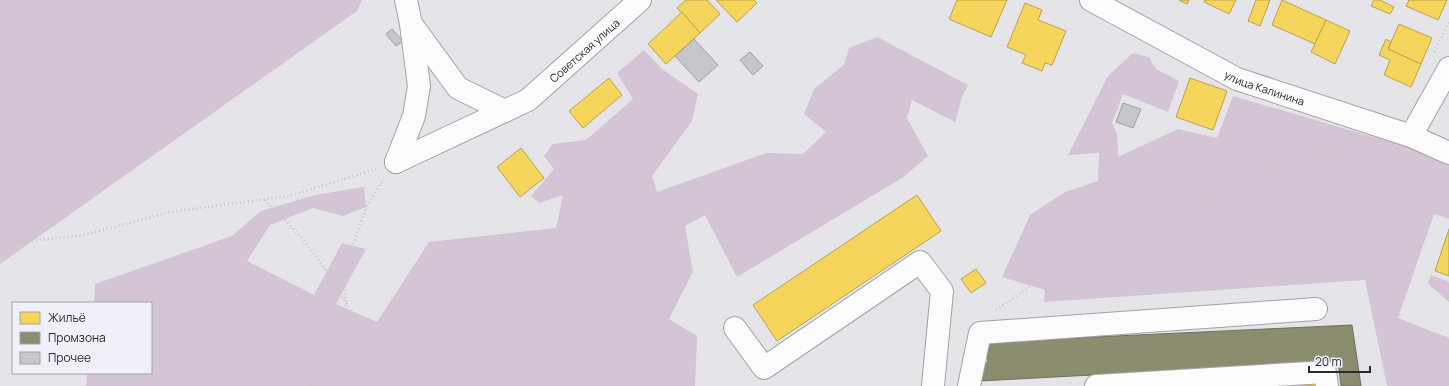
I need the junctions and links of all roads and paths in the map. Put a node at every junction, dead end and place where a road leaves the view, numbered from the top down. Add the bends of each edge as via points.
1 (406, 0) edge
2 (640, 0) edge
3 (1091, 0) edge
4 (411, 24) junction
5 (1449, 68) edge
6 (505, 111) junction
7 (1411, 136) junction
8 (1373, 145) dead end
9 (1449, 153) edge
10 (396, 162) junction
11 (265, 200) junction
12 (0, 244) edge
13 (346, 302) junction
14 (1316, 309) dead end
15 (734, 328) dead end
16 (980, 333) junction
17 (310, 386) edge
18 (438, 386) edge
19 (932, 386) edge
20 (970, 386) edge
21 (1096, 386) edge
22 (1327, 386) edge

1 - 4 street
2 - 6 street, Советская улица via 528,100
3 - 7 street, улица Калинина via 1237,79
4 - 6 street via 458,88
4 - 10 street via 419,86 414,116
5 - 7 street
6 - 10 street, Советская улица
7 - 9 street, улица Калинина
8 - 16 path via 1275,167 1112,230 985,318
10 - 11 path via 289,196
10 - 13 path via 366,207 342,276
11 - 12 path via 170,212 84,235
11 - 13 path via 316,256
13 - 17 path via 338,331 322,357
13 - 18 path via 361,321
14 - 16 street
15 - 19 street via 764,368 920,262 942,291
16 - 20 street
21 - 22 street via 1326,372

